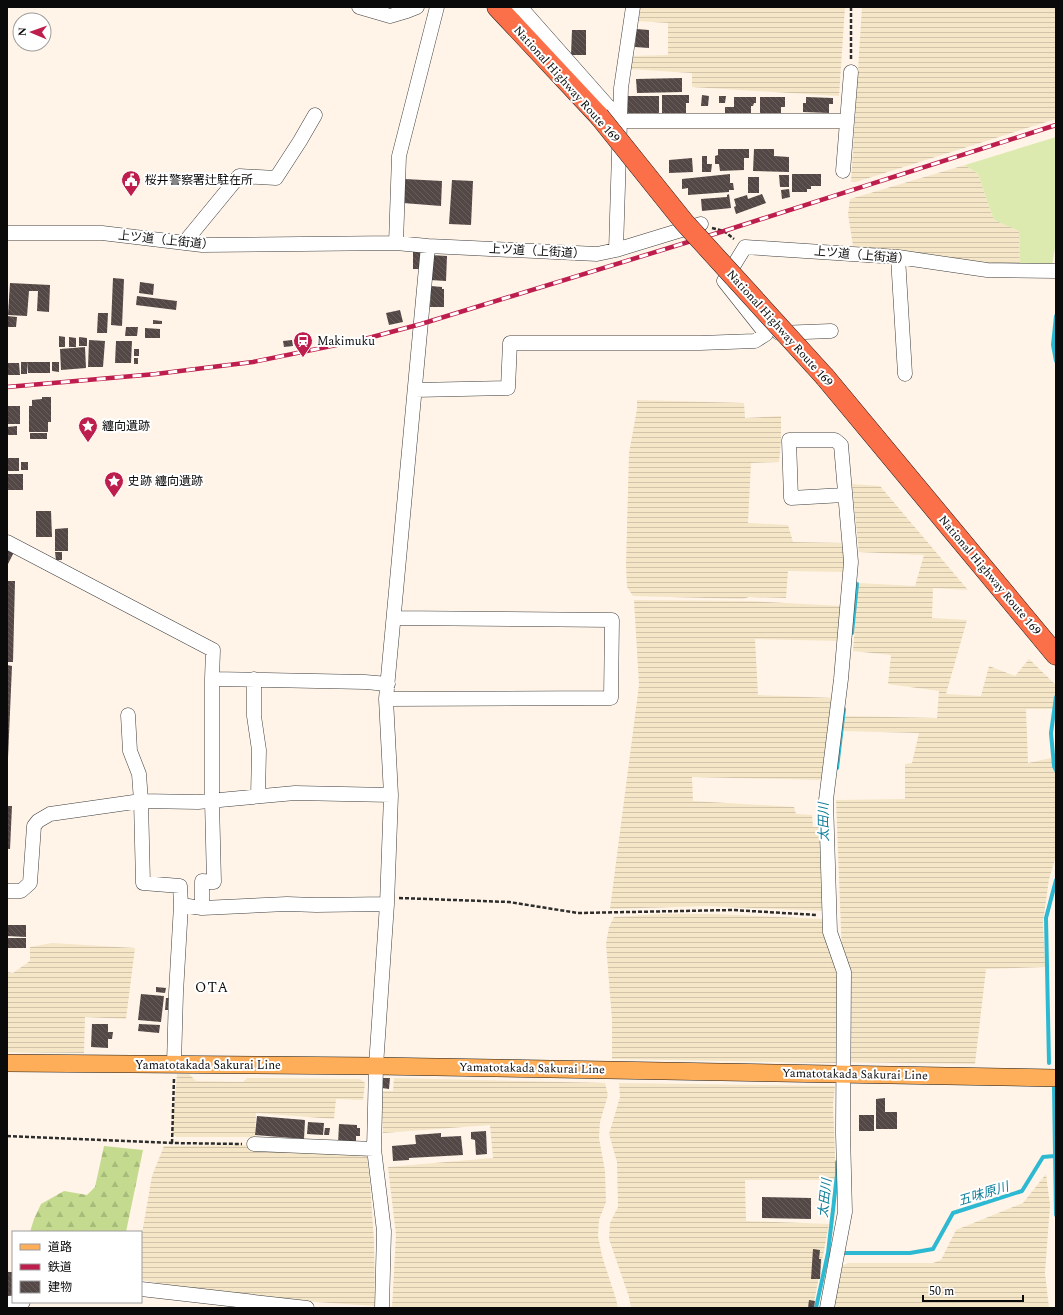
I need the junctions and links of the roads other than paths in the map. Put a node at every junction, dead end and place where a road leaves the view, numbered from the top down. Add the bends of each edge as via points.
1 (359, 7) edge
2 (417, 7) edge
3 (437, 7) edge
4 (497, 7) edge
5 (514, 7) edge
6 (633, 7) edge
7 (851, 72) road end
8 (315, 115) dead end
9 (621, 121) junction
10 (847, 121) junction
11 (843, 171) dead end
12 (701, 224) road end
13 (7, 233) edge
14 (184, 243) junction
15 (396, 243) junction
16 (428, 246) junction
17 (616, 250) junction
18 (898, 257) junction
19 (1056, 271) edge
20 (831, 331) dead end
21 (766, 334) junction
22 (905, 374) dead end
23 (415, 390) junction
24 (844, 495) junction
25 (7, 542) edge
26 (394, 618) junction
27 (1056, 655) edge
28 (212, 679) junction
29 (254, 679) junction
30 (388, 684) junction
31 (386, 699) junction
32 (128, 715) dead end
33 (391, 795) junction
34 (258, 796) junction
35 (212, 801) junction
36 (141, 802) junction
37 (7, 891) edge
38 (387, 901) junction
39 (180, 905) junction
40 (202, 908) junction
41 (7, 1063) edge
42 (174, 1064) junction
43 (376, 1066) junction
44 (844, 1073) junction
45 (1056, 1078) edge
46 (254, 1144) road end
47 (374, 1149) junction
48 (142, 1289) edge
49 (307, 1308) edge
50 (382, 1308) edge
51 (827, 1308) edge

1 - 2 street via 390,16
3 - 15 street via 399,156
4 - 27 highway, National Highway Route 169, bridge via 600,116 684,222 825,377
5 - 9 street via 522,9
6 - 9 street via 621,88
7 - 10 street
8 - 14 street via 276,178 239,176
9 - 10 street
9 - 17 street
10 - 11 street
12 - 17 street, 上ツ道（上街道）
13 - 14 street, 上ツ道（上街道） via 102,232
14 - 15 street, 上ツ道（上街道）
15 - 16 street, 上ツ道（上街道）
16 - 17 street, 上ツ道（上街道） via 597,254
16 - 23 street
18 - 19 street, 上ツ道（上街道） via 987,270
18 - 21 street, 上ツ道（上街道） via 745,248 724,281
18 - 22 street
20 - 21 street
21 - 23 street via 755,341 700,343 510,343 508,388
23 - 26 street
24 - 24 street via 841,445 835,440 789,440 791,498
24 - 44 street via 851,562 842,679 826,800 830,932 844,972
25 - 28 street via 213,650
26 - 30 street
26 - 31 street via 612,620 611,698
28 - 29 street
28 - 35 street
29 - 30 street
29 - 34 street via 254,716 259,750
30 - 31 street
31 - 33 street
32 - 36 street via 130,751 139,774
33 - 34 street via 295,793
33 - 38 street
34 - 35 street
35 - 36 street
35 - 40 street via 214,882 202,881
36 - 37 street via 50,814 38,821 34,826 30,883 21,891
36 - 39 street via 143,883 180,886
38 - 40 street
38 - 43 street
39 - 40 street
39 - 42 street
41 - 42 main road, Yamatotakada Sakurai Line
42 - 43 main road, Yamatotakada Sakurai Line
43 - 44 main road, Yamatotakada Sakurai Line
43 - 47 street
44 - 45 main road, Yamatotakada Sakurai Line
44 - 51 street via 845,1212
46 - 47 street
47 - 50 street via 384,1231
48 - 49 street

